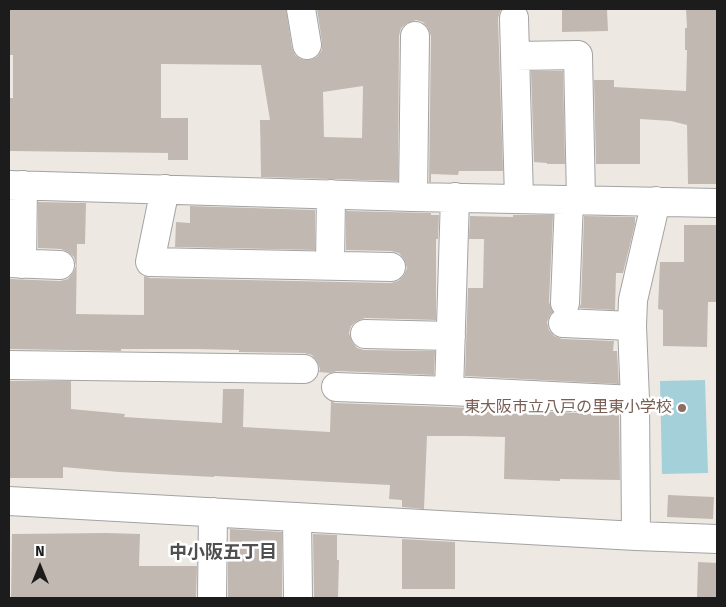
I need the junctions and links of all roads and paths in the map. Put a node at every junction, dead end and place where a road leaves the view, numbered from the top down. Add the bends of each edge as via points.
1 (301, 9) edge
2 (514, 18) dead end
3 (415, 36) dead end
4 (307, 45) dead end
5 (515, 56) junction
6 (16, 185) edge
7 (164, 189) junction
8 (331, 194) junction
9 (413, 196) junction
10 (455, 197) junction
11 (519, 199) junction
12 (575, 200) junction
13 (656, 201) junction
14 (717, 203) edge
15 (15, 264) edge
16 (60, 265) dead end
17 (330, 266) junction
18 (390, 267) dead end
19 (632, 326) junction
20 (365, 334) dead end
21 (451, 336) junction
22 (9, 364) edge
23 (304, 369) dead end
24 (336, 387) dead end
25 (448, 391) junction
26 (635, 400) junction
27 (9, 501) edge
28 (213, 512) junction
29 (297, 517) junction
30 (636, 536) junction
31 (717, 540) edge
32 (212, 598) edge
33 (298, 598) edge

1 - 4 street
2 - 5 street
3 - 9 street
5 - 11 street
5 - 12 street via 578,55
6 - 7 street
6 - 15 street
7 - 8 street
7 - 17 street via 150,262
8 - 9 street
8 - 17 street
9 - 10 street
10 - 11 street
10 - 21 street
11 - 12 street
12 - 13 street
12 - 19 street via 564,313
13 - 14 street
13 - 19 street via 633,300
15 - 16 street
17 - 18 street
19 - 26 street
20 - 21 street
21 - 25 street
22 - 23 street
24 - 25 street
25 - 26 street
26 - 30 street
27 - 28 street
28 - 29 street
28 - 32 street
29 - 30 street
29 - 33 street
30 - 31 street

